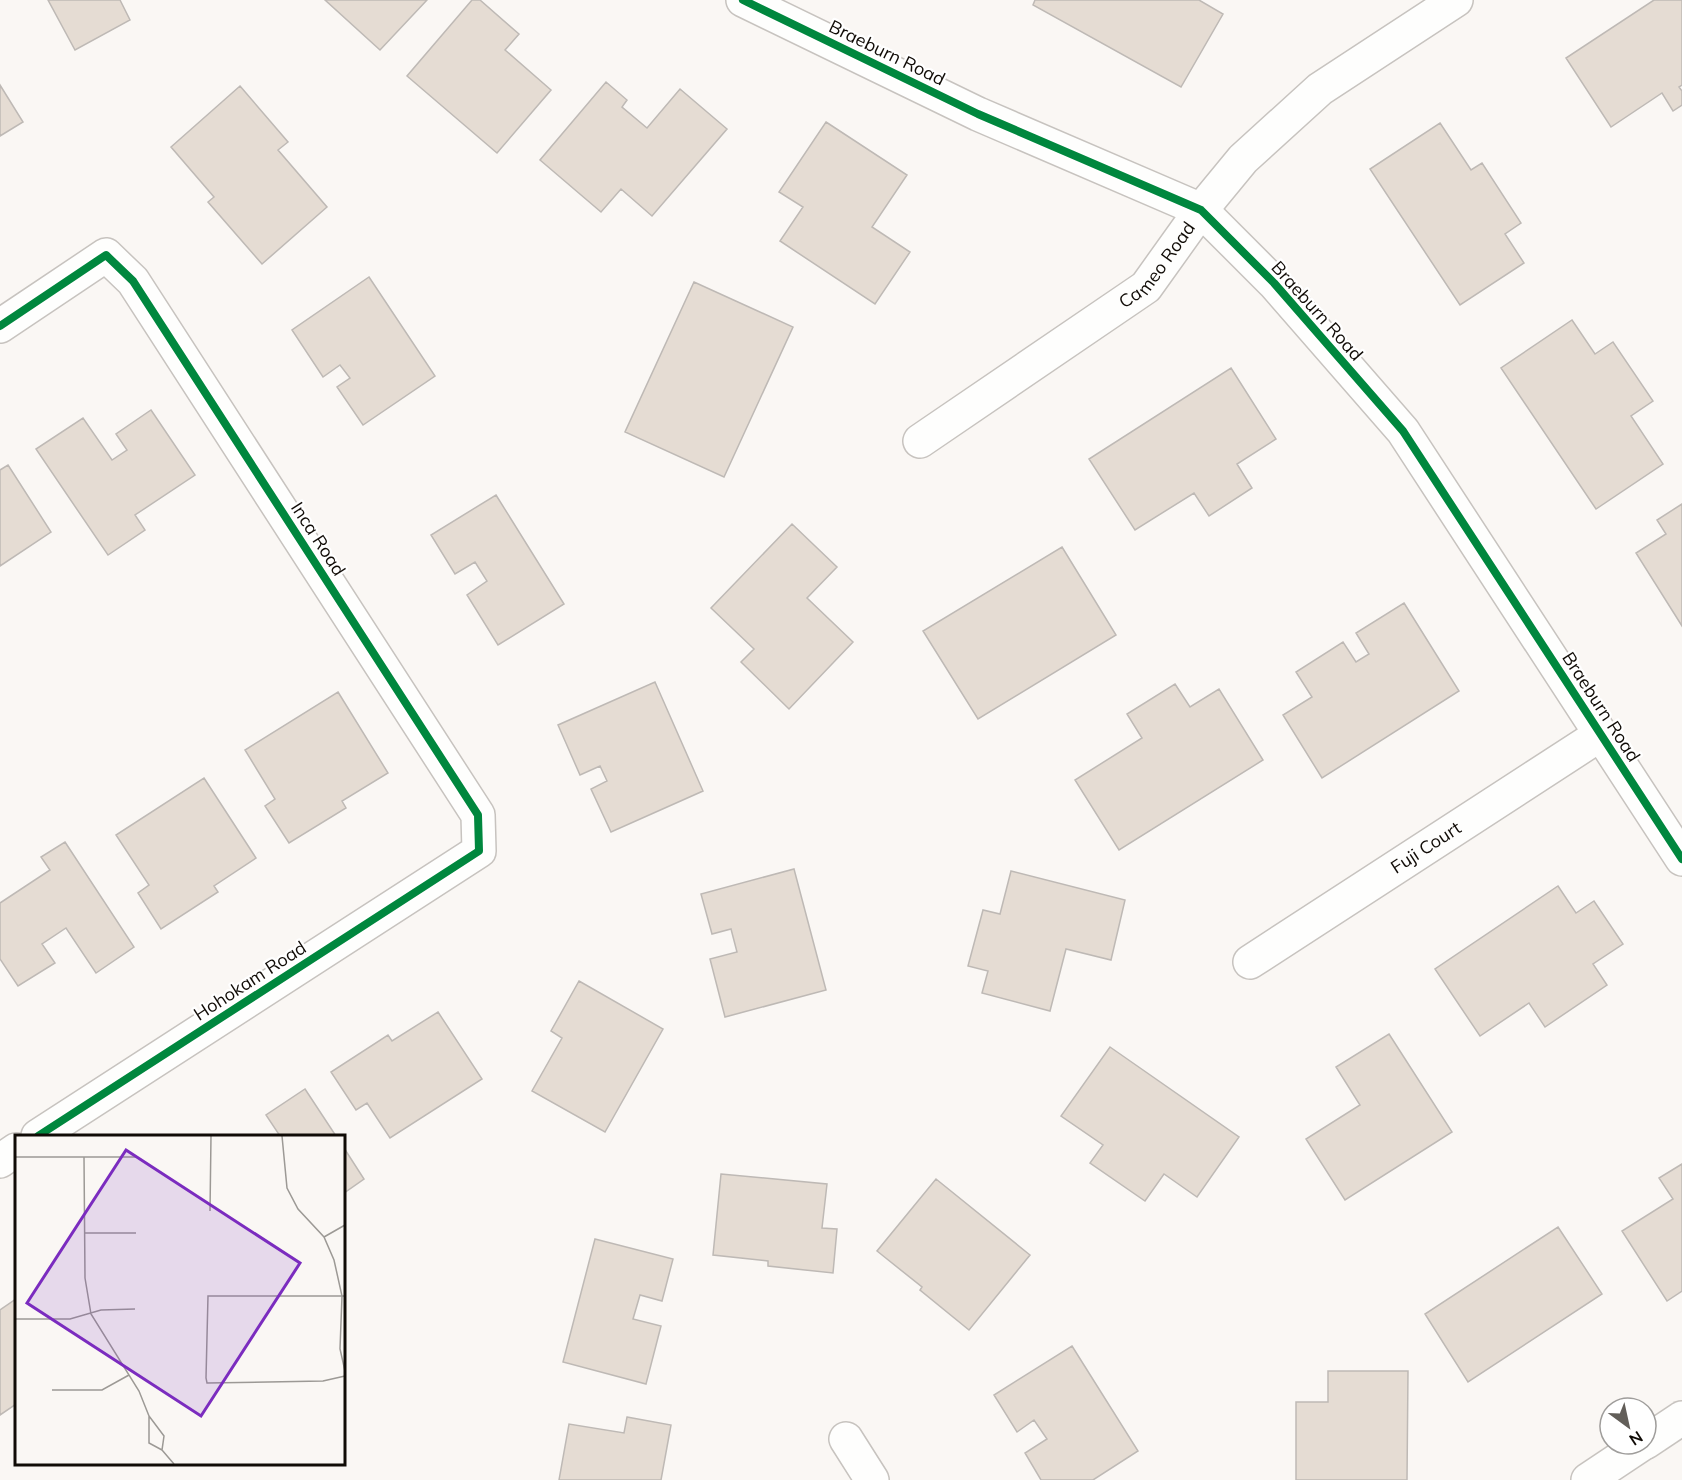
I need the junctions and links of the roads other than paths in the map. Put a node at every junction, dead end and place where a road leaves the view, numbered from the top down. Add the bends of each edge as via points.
1 (742, 0) edge
2 (1456, 0) edge
3 (1202, 210) junction
4 (0, 326) edge
5 (920, 441) dead end
6 (1601, 734) junction
7 (479, 851) joint
8 (1682, 859) edge
9 (1250, 962) dead end
10 (41, 1135) edge
11 (15, 1151) edge
12 (0, 1161) edge
13 (1682, 1418) edge
14 (1658, 1434) edge
15 (846, 1439) dead end
16 (1624, 1456) edge
17 (872, 1480) edge
18 (1588, 1480) edge

1 - 3 street, Braeburn Road via 978,114
2 - 3 street, Cameo Road via 1320,89 1243,159
3 - 5 street, Cameo Road via 1146,287
3 - 6 street, Braeburn Road via 1274,283 1403,431
4 - 7 street, Inca Road via 106,255 133,281 478,815
6 - 8 street, Braeburn Road
6 - 9 street, Fuji Court
7 - 10 street, Hohokam Road
11 - 12 street
13 - 14 street
15 - 17 street
16 - 18 street

